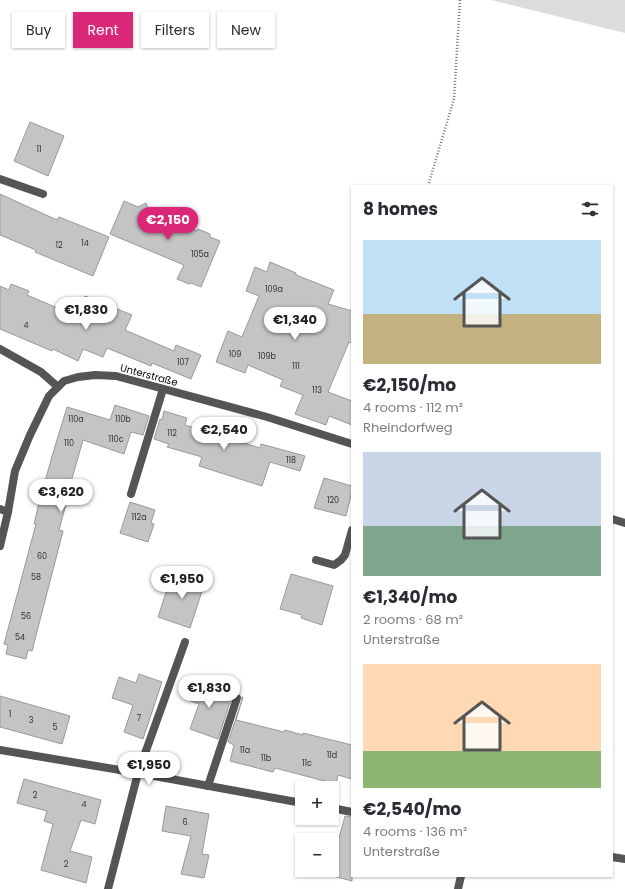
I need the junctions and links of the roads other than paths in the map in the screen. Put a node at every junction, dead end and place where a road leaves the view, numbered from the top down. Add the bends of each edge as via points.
1 (0, 178) edge
2 (43, 194) dead end
3 (0, 348) edge
4 (58, 387) junction
5 (162, 389) junction
6 (351, 444) edge
7 (130, 494) dead end
8 (0, 509) edge
9 (8, 512) junction
10 (613, 519) edge
11 (625, 523) edge
12 (351, 534) edge
13 (0, 546) edge
14 (316, 560) dead end
15 (184, 642) dead end
16 (236, 698) dead end
17 (0, 750) edge
18 (138, 773) junction
19 (208, 786) junction
20 (295, 802) edge
21 (339, 809) edge
22 (351, 812) edge
23 (613, 857) edge
24 (625, 859) edge
25 (462, 877) edge
26 (108, 889) edge
27 (458, 889) edge

1 - 2 street
3 - 4 street via 41,372
4 - 5 street, Unterstraße via 64,381 95,375 116,376
4 - 9 street, Unterstraße via 49,396 15,471
5 - 6 street, Unterstraße via 267,417
5 - 7 street
8 - 9 street
9 - 13 street, Unterstraße
10 - 11 street
12 - 14 street via 341,560 334,565
15 - 18 street
16 - 19 street
17 - 18 street
18 - 19 street
18 - 26 street
19 - 20 street
21 - 22 street
23 - 24 street
25 - 27 street

